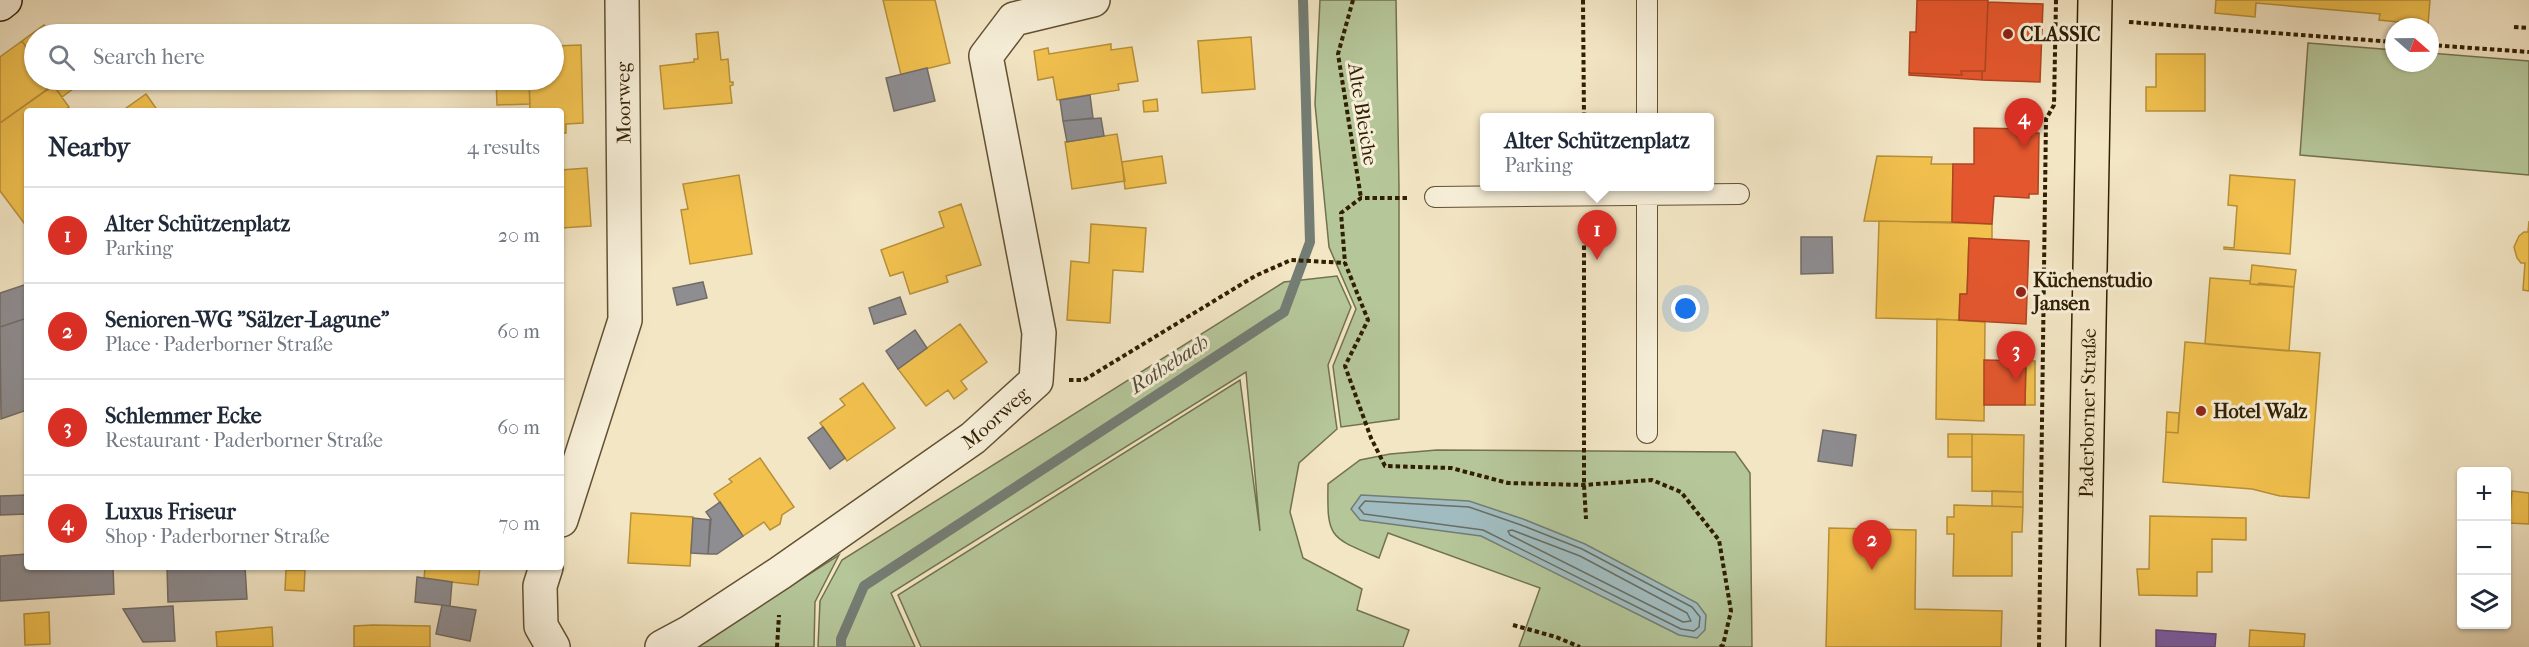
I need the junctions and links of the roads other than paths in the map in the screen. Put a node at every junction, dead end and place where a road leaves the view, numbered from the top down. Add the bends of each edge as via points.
1 (5, 0) edge
2 (622, 0) edge
3 (1093, 0) edge
4 (1647, 0) edge
5 (0, 4) edge
6 (2095, 10) edge
7 (1647, 113) edge
8 (1647, 191) edge
9 (1739, 194) dead end
10 (1435, 197) road end
11 (1647, 433) dead end
12 (564, 511) edge
13 (545, 570) edge
14 (553, 647) edge
15 (662, 647) edge
16 (2083, 647) edge

1 - 5 street
2 - 12 street, Moorweg via 625,320
3 - 15 street, Moorweg via 1014,19 986,56 1039,333 1036,381 973,438 780,573
4 - 7 lane
6 - 16 main road, Paderborner Straße
8 - 9 lane
8 - 10 lane via 1584,196
8 - 11 lane
13 - 14 street via 540,586 541,626

